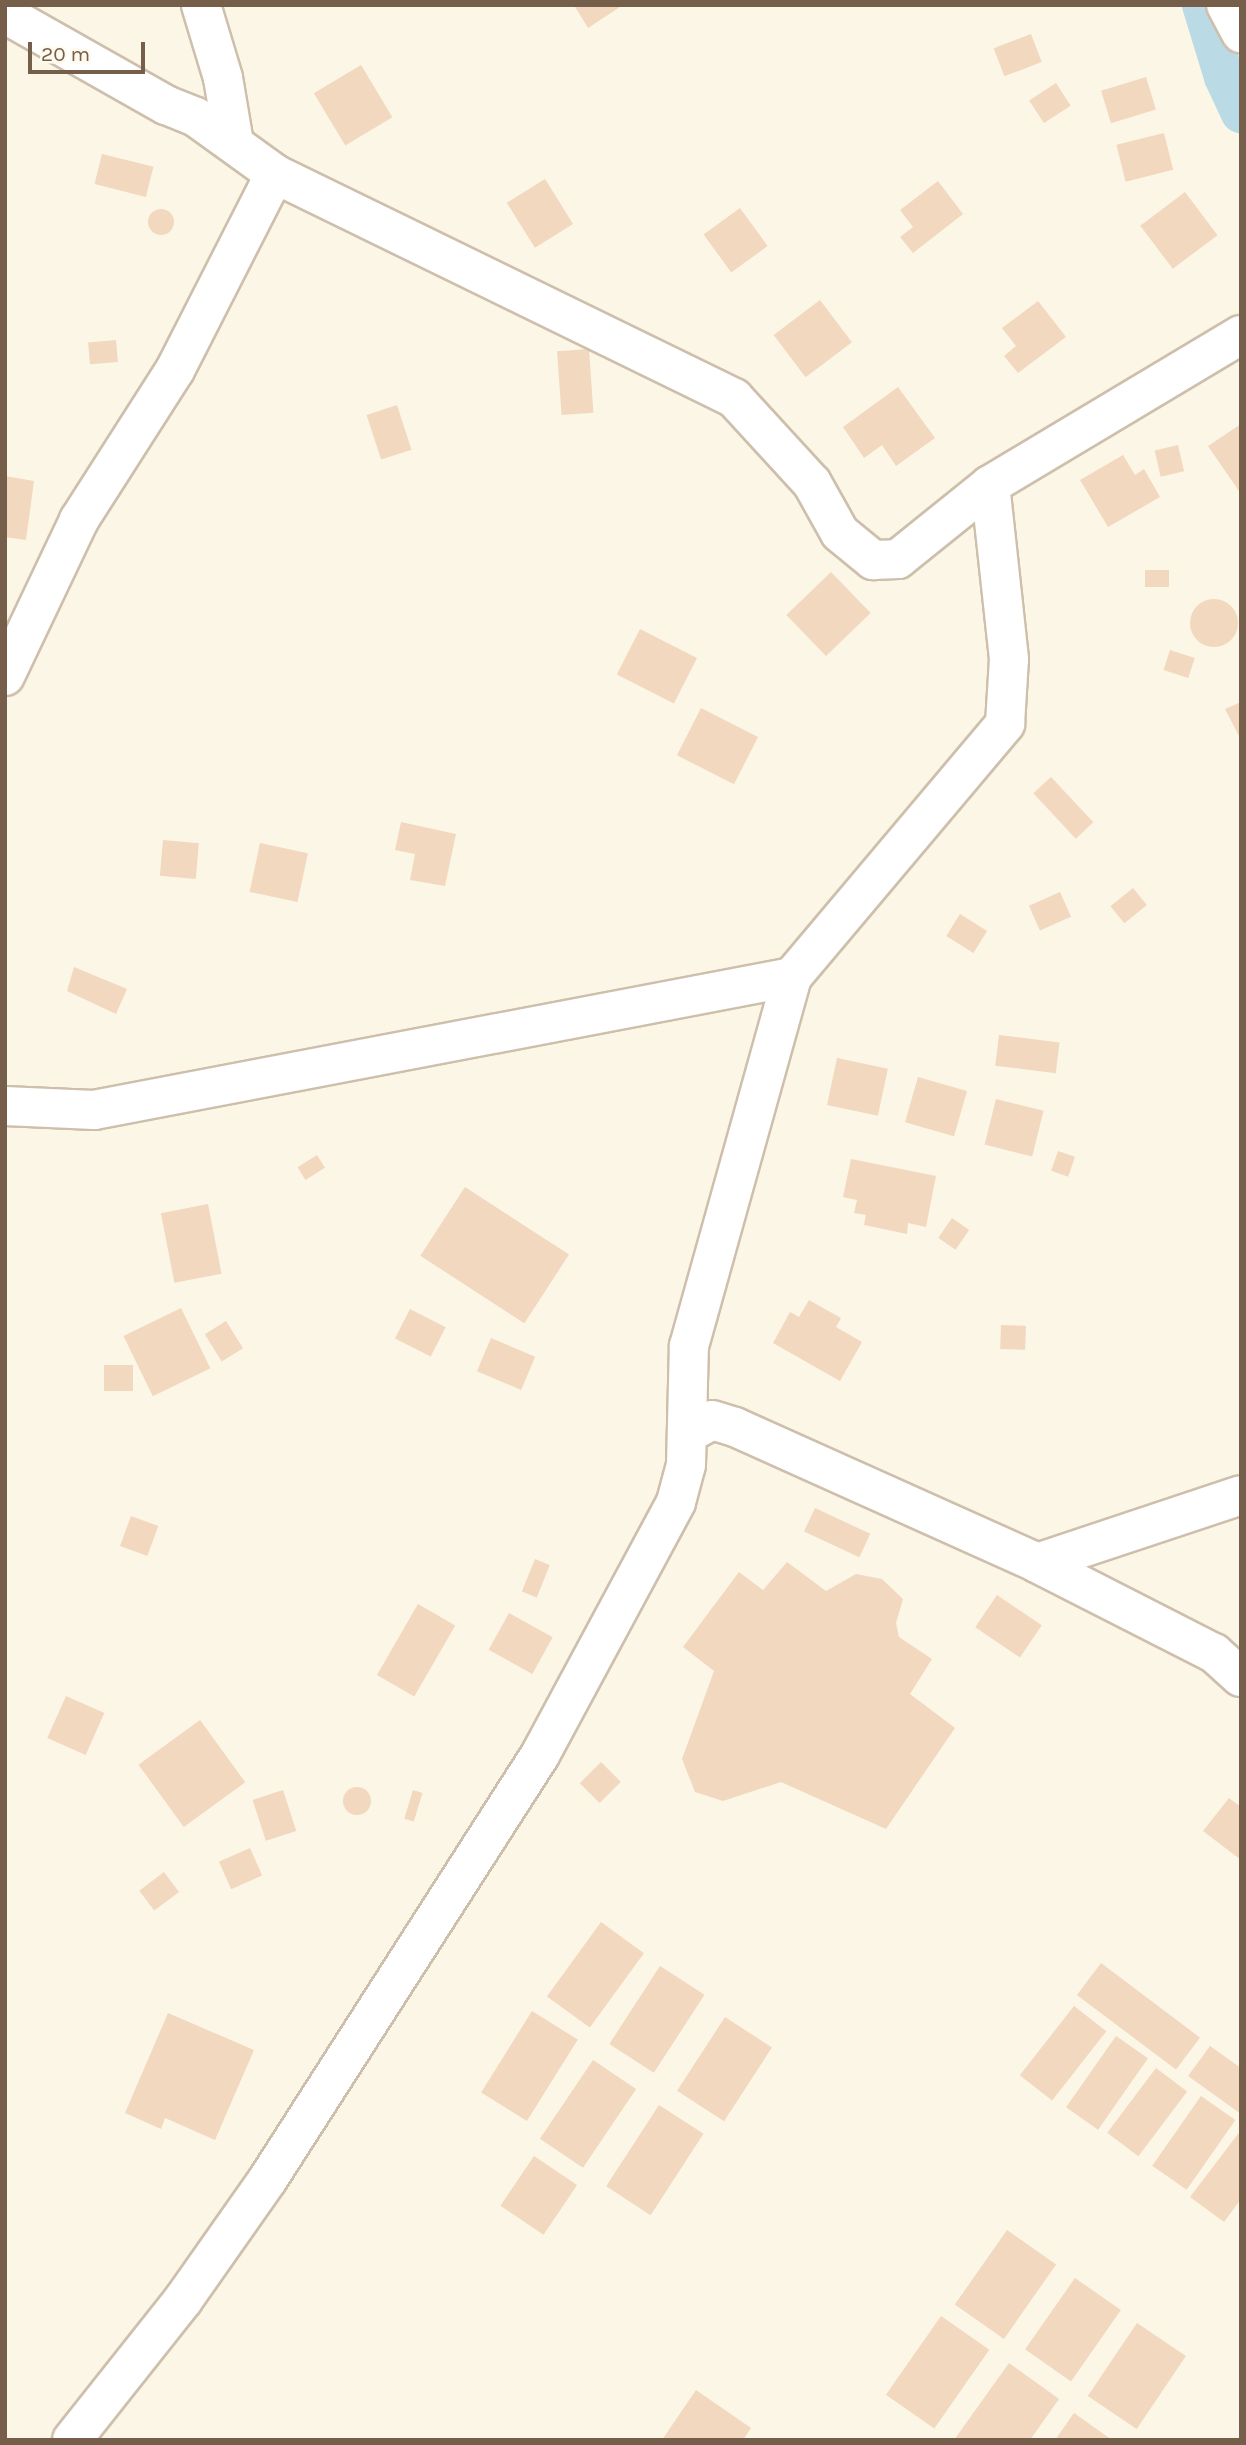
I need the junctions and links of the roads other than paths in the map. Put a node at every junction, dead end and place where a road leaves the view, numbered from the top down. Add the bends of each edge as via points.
1 (201, 5) edge
2 (1226, 5) edge
3 (5, 14) edge
4 (1241, 33) edge
5 (234, 143) junction
6 (275, 174) junction
7 (1241, 335) edge
8 (990, 485) junction
9 (5, 676) edge
10 (792, 977) junction
11 (5, 1106) edge
12 (689, 1433) junction
13 (1241, 1495) edge
14 (1037, 1563) junction
15 (1241, 1677) edge
16 (72, 2440) edge

1 - 5 street via 223,78
2 - 4 street
3 - 5 street via 166,105 197,117
5 - 6 street
6 - 8 street via 734,398 812,483 840,533 873,559 898,559
6 - 9 street via 175,370 79,520
7 - 8 street
8 - 10 street via 1009,659 1005,724
10 - 11 street via 94,1110
10 - 12 street via 690,1346
12 - 14 street via 712,1420 735,1427
12 - 16 street via 676,1502 540,1755 268,2179 183,2300
13 - 14 street
14 - 15 street via 1214,1653

